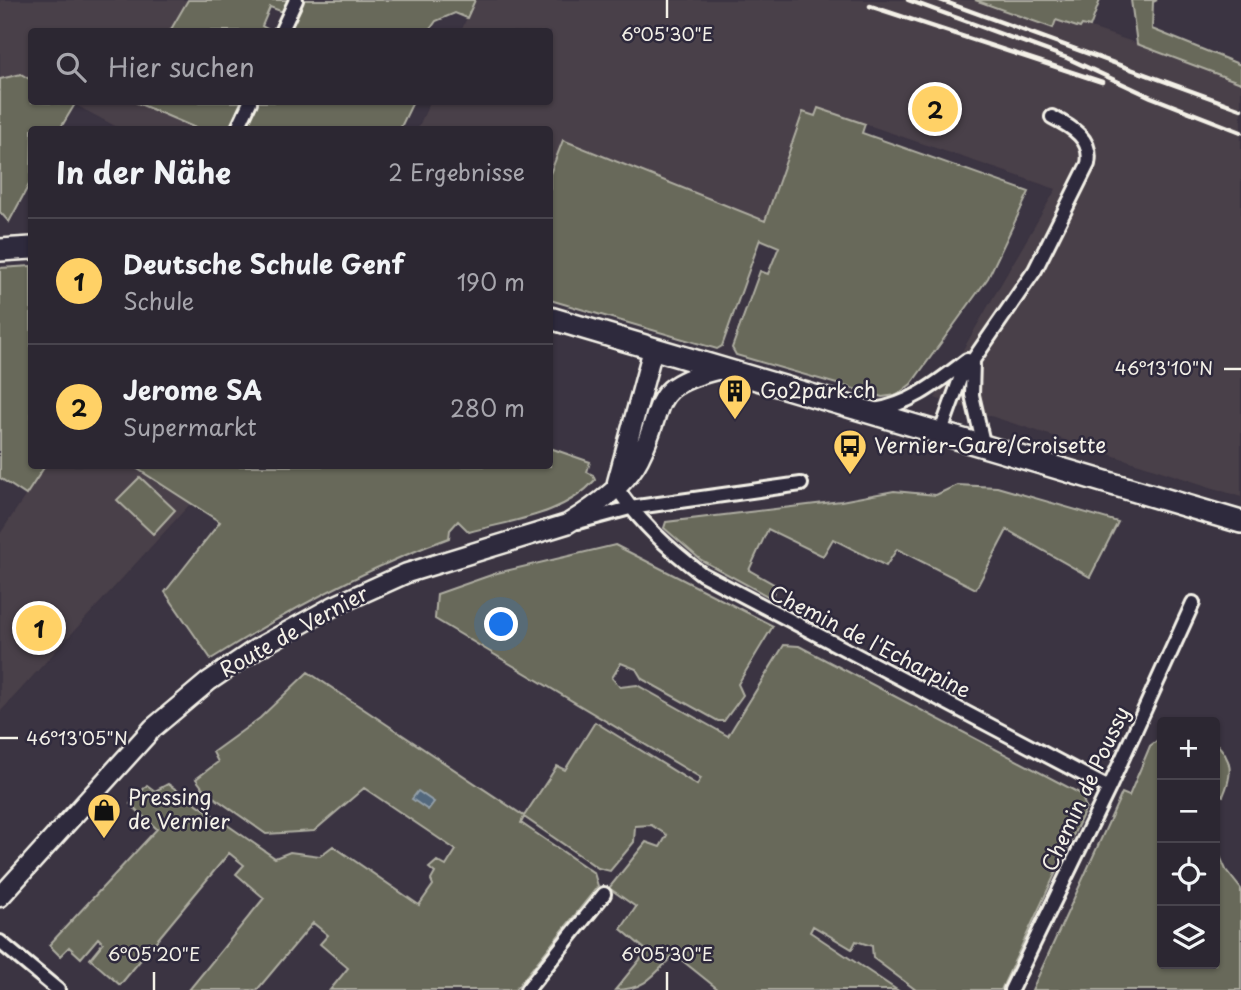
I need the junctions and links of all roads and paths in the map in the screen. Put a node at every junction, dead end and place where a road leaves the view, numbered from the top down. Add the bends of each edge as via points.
1 (296, 0) edge
2 (283, 28) edge
3 (249, 105) edge
4 (1052, 117) dead end
5 (239, 126) edge
6 (2, 248) edge
7 (28, 248) edge
8 (553, 319) edge
9 (653, 349) junction
10 (973, 355) junction
11 (721, 369) junction
12 (864, 412) junction
13 (940, 434) junction
14 (984, 447) junction
15 (801, 484) dead end
16 (615, 485) junction
17 (630, 508) junction
18 (1241, 522) edge
19 (567, 524) junction
20 (1193, 603) dead end
21 (1109, 788) junction
22 (604, 894) dead end
23 (0, 897) edge
24 (0, 942) edge
25 (58, 990) edge
26 (527, 990) edge
27 (1011, 990) edge

1 - 2 street
3 - 5 street
4 - 10 street via 1072,127 1086,142 1088,164 1034,270
6 - 7 main road
8 - 9 main road
9 - 11 main road
9 - 16 street
10 - 12 street via 923,393 901,404
10 - 13 street
10 - 14 street via 972,395
11 - 12 main road
11 - 16 street, Route de Vernier via 692,376 671,389 654,413 638,460
12 - 13 main road
13 - 14 main road
14 - 18 main road
15 - 17 street
16 - 17 street, Chemin de l'Echarpine
16 - 19 street, Route de Vernier
17 - 19 street
17 - 21 street, Chemin de l'Echarpine via 639,522 702,574
19 - 23 street, Route de Vernier via 407,573 256,649 153,728
20 - 21 street, Chemin de Poussy
21 - 27 street, Chemin de Poussy
22 - 26 street
24 - 25 street

